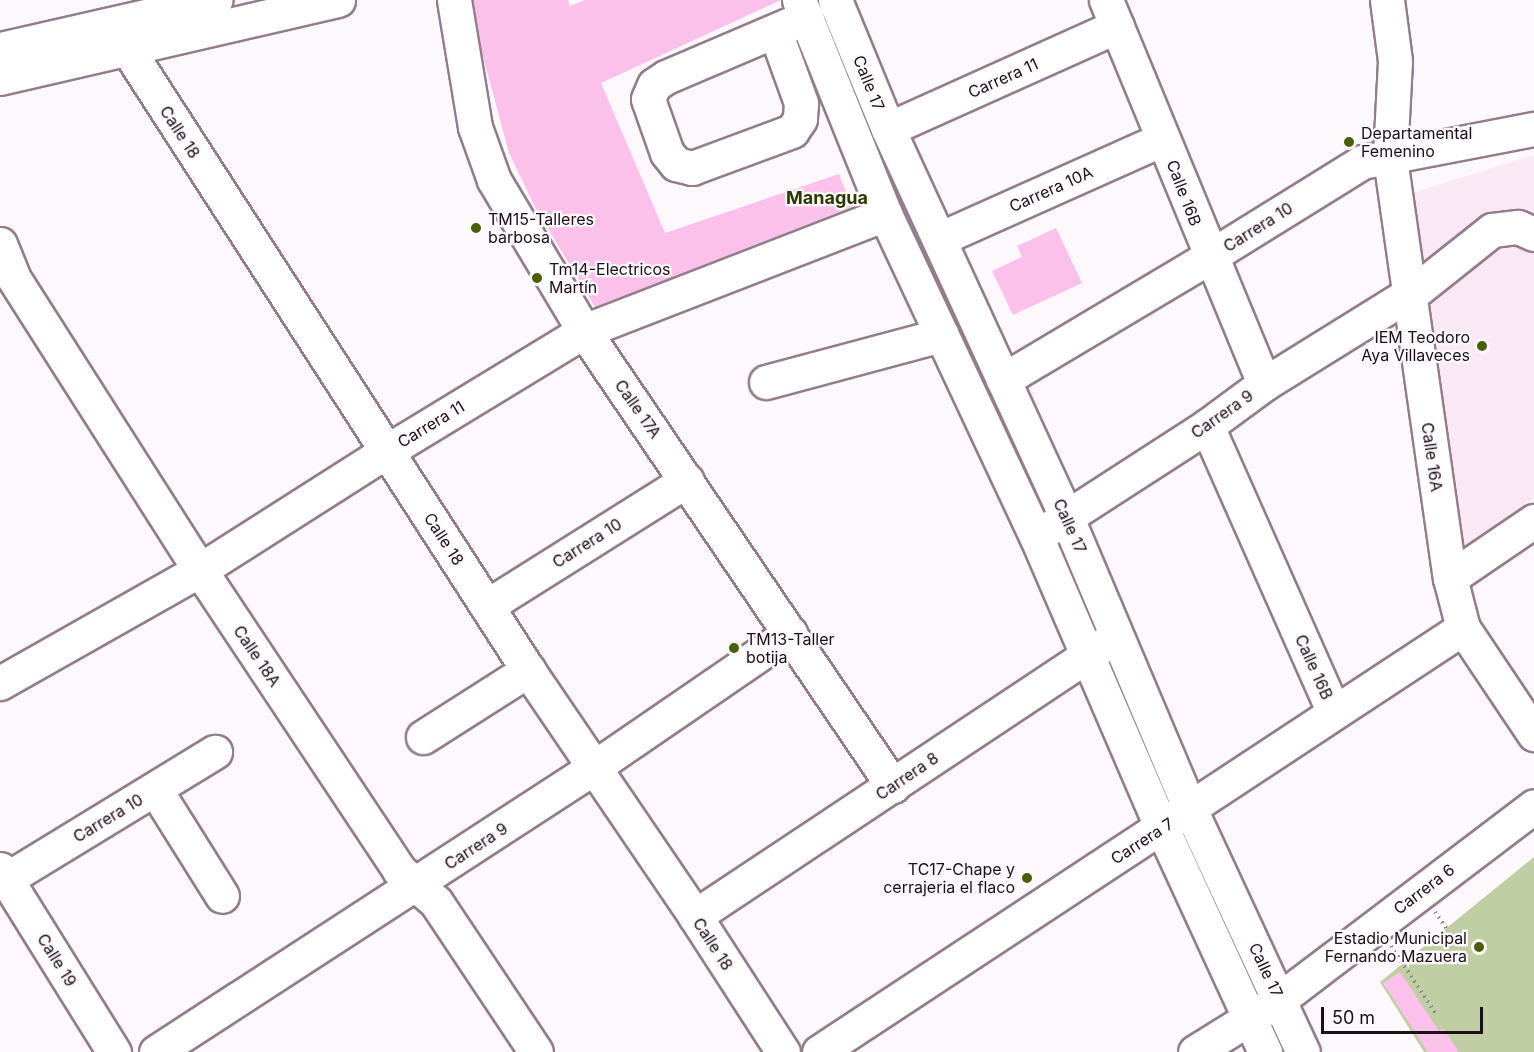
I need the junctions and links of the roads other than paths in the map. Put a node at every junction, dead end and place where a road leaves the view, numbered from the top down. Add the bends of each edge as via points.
1 (216, 0) edge
2 (338, 0) edge
3 (454, 0) edge
4 (1387, 0) edge
5 (846, 3) edge
6 (164, 6) edge
7 (803, 9) edge
8 (1111, 13) edge
9 (775, 31) junction
10 (119, 37) junction
11 (0, 49) edge
12 (0, 78) edge
13 (888, 129) junction
14 (1534, 129) edge
15 (1163, 139) junction
16 (1390, 158) junction
17 (885, 214) junction
18 (1534, 234) edge
19 (939, 239) junction
20 (0, 244) edge
21 (1209, 257) junction
22 (1409, 293) junction
23 (584, 331) junction
24 (942, 335) junction
25 (1002, 380) junction
26 (766, 382) dead end
27 (1264, 384) junction
28 (1207, 426) junction
29 (387, 451) junction
30 (687, 480) junction
31 (1067, 518) junction
32 (1534, 521) edge
33 (1036, 536) junction
34 (200, 570) junction
35 (1450, 578) junction
36 (487, 606) junction
37 (1463, 628) junction
38 (790, 633) junction
39 (1118, 635) junction
40 (1086, 656) junction
41 (528, 670) junction
42 (0, 683) edge
43 (1334, 712) junction
44 (1534, 734) edge
45 (423, 737) dead end
46 (215, 752) dead end
47 (593, 768) junction
48 (893, 786) junction
49 (155, 789) junction
50 (1534, 806) edge
51 (1190, 809) junction
52 (1162, 828) junction
53 (2, 877) edge
54 (416, 885) junction
55 (222, 896) dead end
56 (695, 916) junction
57 (1280, 999) junction
58 (1250, 1018) junction
59 (114, 1052) edge
60 (156, 1052) edge
61 (536, 1052) edge
62 (783, 1052) edge
63 (819, 1052) edge
64 (1195, 1052) edge
65 (1265, 1052) edge
66 (1303, 1052) edge

1 - 6 street
2 - 10 street
3 - 23 street, Calle 17A via 469,100 483,154 494,180
4 - 16 street, Calle 16A via 1395,61
5 - 13 street, Calle 17
6 - 10 street
7 - 9 street
7 - 17 street, Calle 17
8 - 13 street, Carrera 11
8 - 15 street, Calle 16B
9 - 9 street via 801,103 800,119 792,131 692,168 676,164 667,153 648,99 654,85
10 - 11 street
10 - 12 street
10 - 29 street, Calle 18
13 - 19 street, Calle 17
14 - 16 street, Carrera 10
15 - 19 street, Carrera 10A
15 - 21 street, Calle 16B
16 - 21 street, Carrera 10 via 1362,162
16 - 22 street, Calle 16A
17 - 23 street, Carrera 11
17 - 24 street, Calle 17
18 - 22 street, Carrera 9 via 1518,227 1492,230
19 - 25 street, Calle 17
20 - 34 street, Calle 18A via 13,277
21 - 25 street, Carrera 10
21 - 27 street, Calle 16B
22 - 27 street, Carrera 9
22 - 35 street, Calle 16A
23 - 29 street, Carrera 11
23 - 30 street, Calle 17A
24 - 26 street
24 - 33 street, Calle 17
25 - 31 street, Calle 17
27 - 28 street, Carrera 9
28 - 31 street, Carrera 9
28 - 43 street, Calle 16B
29 - 34 street, Carrera 11
29 - 36 street, Calle 18
30 - 36 street, Carrera 10
30 - 38 street, Calle 17A
31 - 33 street, Carrera 9
31 - 39 street, Calle 17
32 - 35 street
33 - 40 street, Calle 17
34 - 42 street, Carrera 11
34 - 54 street, Calle 18A via 399,870
35 - 37 street, Calle 16A
36 - 41 street, Calle 18
37 - 43 street, Carrera 7
37 - 44 street, Calle 16A
38 - 47 street, Carrera 9
38 - 48 street, Calle 17A
39 - 40 street, Carrera 8
39 - 51 street, Calle 17
40 - 48 street, Carrera 8
40 - 52 street, Calle 17
41 - 45 street
41 - 47 street, Calle 18
43 - 51 street, Carrera 7
46 - 49 street, Carrera 10
47 - 54 street, Carrera 9
47 - 56 street, Calle 18
48 - 56 street, Carrera 8
49 - 53 street, Carrera 10
49 - 55 street
50 - 57 street, Carrera 6
51 - 52 street, Carrera 7
51 - 57 street, Calle 17
52 - 58 street, Calle 17
52 - 63 street, Carrera 7
53 - 59 street, Calle 19
54 - 60 street, Carrera 9
54 - 61 street, Calle 18A via 436,902
56 - 62 street, Calle 18
57 - 58 street, Carrera 6
57 - 66 street, Calle 17
58 - 64 street, Carrera 6
58 - 65 street, Calle 17

